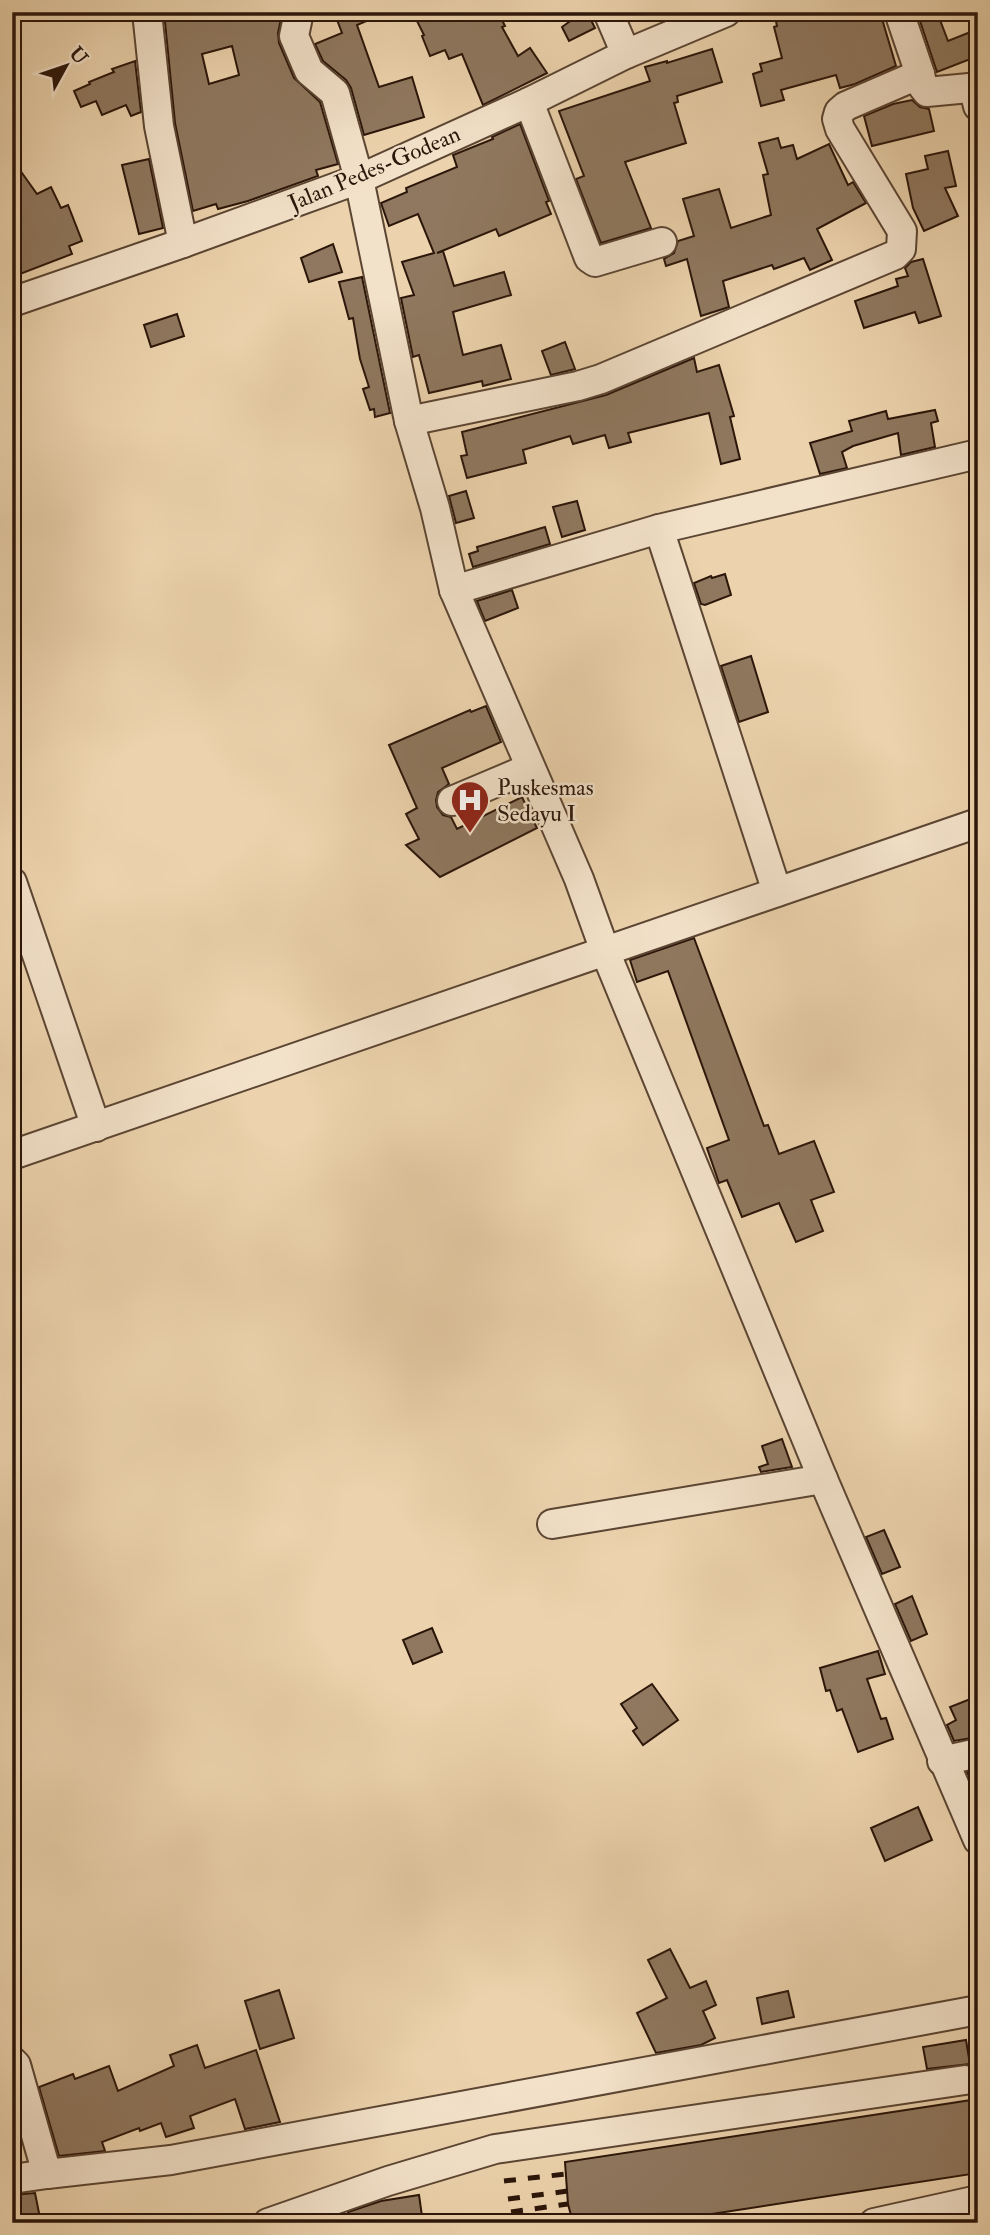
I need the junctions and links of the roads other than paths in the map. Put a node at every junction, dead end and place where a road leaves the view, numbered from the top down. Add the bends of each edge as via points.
1 (147, 12) edge
2 (299, 12) edge
3 (608, 12) edge
4 (726, 12) edge
5 (899, 12) edge
6 (626, 54) junction
7 (920, 74) junction
8 (529, 102) junction
9 (978, 106) edge
10 (359, 179) junction
11 (662, 242) dead end
12 (183, 243) junction
13 (12, 302) edge
14 (409, 421) junction
15 (978, 454) edge
16 (659, 529) junction
17 (454, 590) junction
18 (530, 768) junction
19 (452, 801) dead end
20 (978, 823) edge
21 (12, 882) edge
22 (777, 892) junction
23 (605, 951) junction
24 (96, 1126) junction
25 (12, 1156) edge
26 (823, 1479) junction
27 (552, 1524) dead end
28 (978, 1753) edge
29 (942, 1760) junction
30 (978, 1840) edge
31 (978, 2010) edge
32 (12, 2061) edge
33 (965, 2080) dead end
34 (47, 2174) junction
35 (12, 2179) edge
36 (978, 2200) edge
37 (937, 2216) edge
38 (268, 2223) edge
39 (874, 2223) edge

1 - 12 street via 159,125
2 - 10 street via 294,36 309,71 335,93
3 - 6 street
4 - 6 street, Jalan Pedes-Godean
5 - 7 street
6 - 8 street, Jalan Pedes-Godean
7 - 9 street via 928,92 969,88
7 - 14 street via 838,112 840,129 902,231 901,249 895,255 601,379
8 - 10 street, Jalan Pedes-Godean
8 - 11 street via 589,258 595,262
10 - 12 street, Jalan Pedes-Godean
10 - 14 street
12 - 13 street, Jalan Pedes-Godean
14 - 17 street
15 - 16 street
16 - 17 street
16 - 22 street
17 - 18 street
18 - 19 street
18 - 23 street
20 - 22 street
21 - 24 street
22 - 23 street
23 - 24 street
23 - 26 street
24 - 25 street
26 - 27 street
26 - 29 street
28 - 29 street
29 - 30 street
31 - 34 street via 171,2160
32 - 34 street
33 - 38 street via 495,2149
34 - 35 street
36 - 37 street
37 - 39 street

